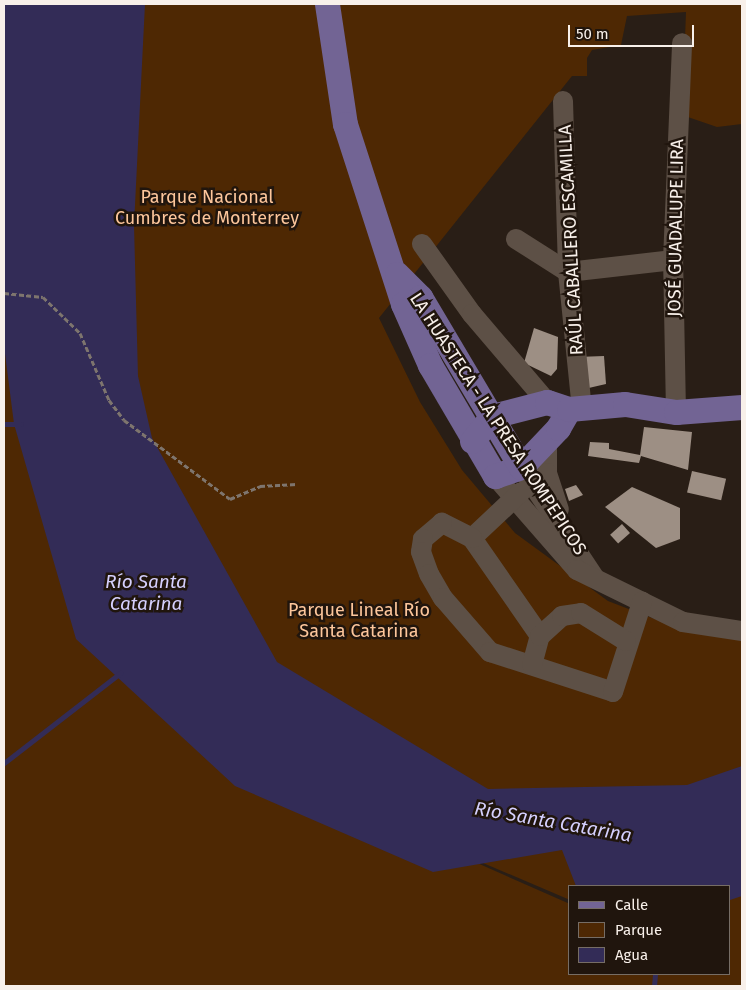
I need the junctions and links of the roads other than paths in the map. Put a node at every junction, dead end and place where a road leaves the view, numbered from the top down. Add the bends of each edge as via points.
1 (327, 4) edge
2 (682, 43) dead end
3 (564, 101) dead end
4 (516, 239) dead end
5 (422, 244) dead end
6 (673, 260) junction
7 (568, 272) junction
8 (397, 274) junction
9 (566, 406) junction
10 (742, 407) edge
11 (676, 412) junction
12 (492, 416) junction
13 (546, 439) junction
14 (472, 441) junction
15 (495, 476) junction
16 (528, 476) junction
17 (510, 499) junction
18 (472, 538) junction
19 (573, 543) junction
20 (594, 578) junction
21 (642, 602) junction
22 (742, 631) edge
23 (540, 636) junction
24 (626, 641) junction
25 (532, 665) junction

1 - 8 main road, LA HUASTECA - LA PRESA ROMPEPICOS via 346,124
2 - 6 street, JOSÉ GUADALUPE LIRA
3 - 7 street, RAÚL CABALLERO ESCAMILLA
4 - 7 street
5 - 9 street via 472,314
6 - 7 street
6 - 11 street, JOSÉ GUADALUPE LIRA
7 - 9 street, RAÚL CABALLERO ESCAMILLA
8 - 12 main road, LA HUASTECA - LA PRESA ROMPEPICOS via 420,297
8 - 14 main road, LA HUASTECA - LA PRESA ROMPEPICOS via 414,332
9 - 11 main road via 625,404
9 - 12 main road
9 - 13 main road
10 - 11 main road
12 - 14 main road
12 - 16 main road, LA HUASTECA - LA PRESA ROMPEPICOS
13 - 16 main road
13 - 19 street via 547,473
14 - 15 main road, LA HUASTECA - LA PRESA ROMPEPICOS
15 - 16 main road
15 - 17 street, LA HUASTECA - LA PRESA ROMPEPICOS
16 - 17 street
16 - 19 street, LA HUASTECA - LA PRESA ROMPEPICOS
17 - 18 street
17 - 20 street, LA HUASTECA - LA PRESA ROMPEPICOS via 577,570
18 - 23 street
18 - 25 street via 442,523 423,539 421,552 429,574 443,598 490,652
19 - 20 street, LA HUASTECA - LA PRESA ROMPEPICOS
20 - 21 street, LA HUASTECA - LA PRESA ROMPEPICOS
21 - 22 street, LA HUASTECA - LA PRESA ROMPEPICOS via 683,622
21 - 24 street
23 - 24 street via 562,616 581,613
23 - 25 street
24 - 25 street via 613,692

